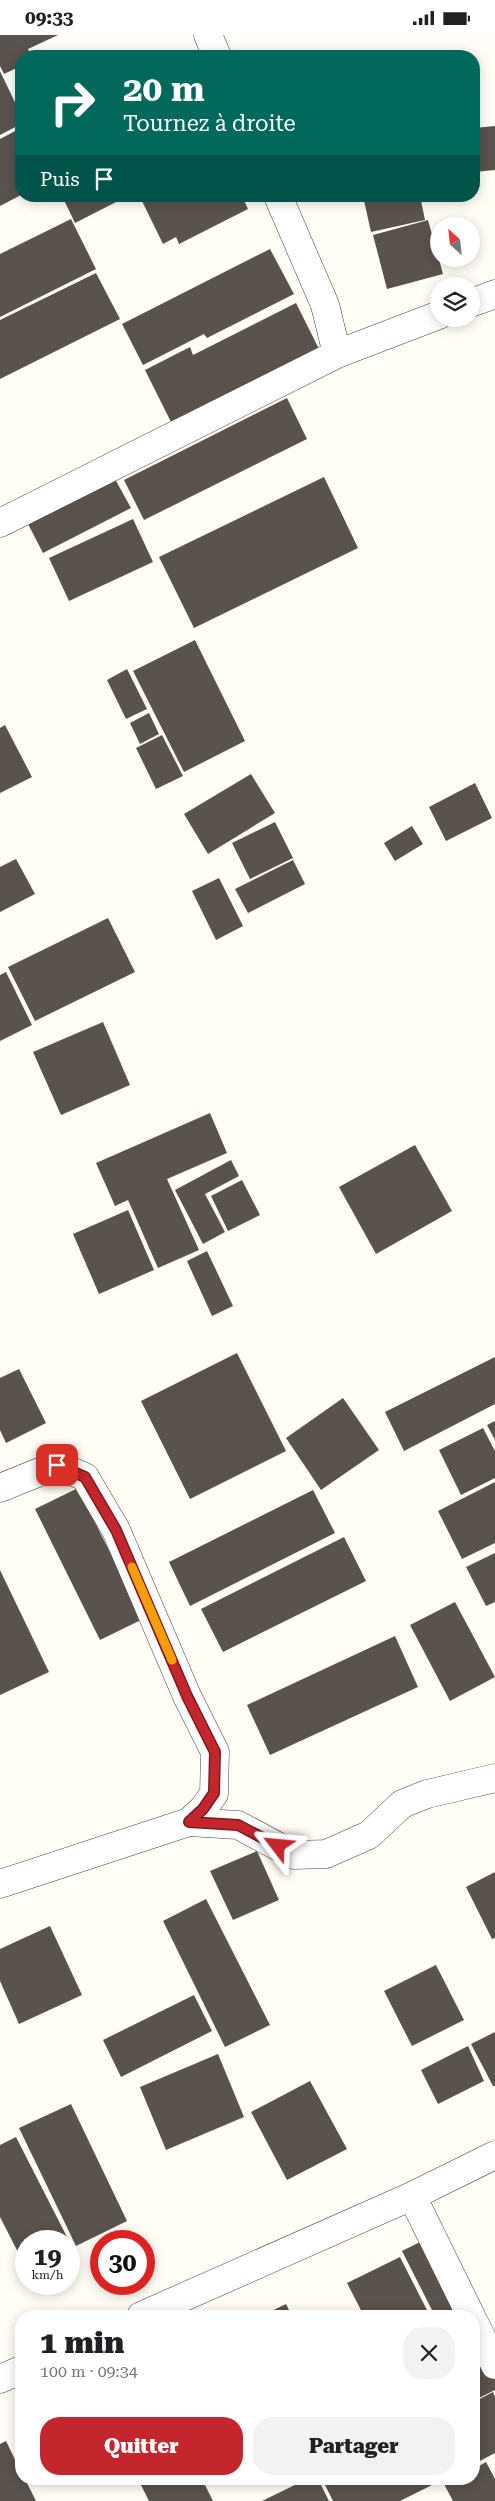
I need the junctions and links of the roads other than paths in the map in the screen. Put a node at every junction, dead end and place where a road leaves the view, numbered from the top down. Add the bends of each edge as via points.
1 (208, 35) edge
2 (214, 50) edge
3 (281, 202) edge
4 (495, 294) edge
5 (480, 300) edge
6 (430, 318) edge
7 (337, 354) junction
8 (0, 523) edge
9 (0, 1488) edge
10 (495, 1778) edge
11 (189, 1822) junction
12 (0, 1884) edge
13 (495, 2155) edge
14 (412, 2196) junction
15 (155, 2310) edge
16 (468, 2310) edge
17 (480, 2334) edge
18 (495, 2365) edge
19 (15, 2373) edge
20 (0, 2379) edge

1 - 2 street
3 - 7 street via 325,305
4 - 5 street
6 - 7 street
7 - 8 street
9 - 11 street via 57,1465 85,1477 116,1530 187,1696 215,1752 214,1793
10 - 11 street via 427,1794 402,1804 370,1835 326,1854 294,1855 238,1825
11 - 12 street
13 - 14 street
14 - 15 street
14 - 16 street
17 - 18 street
19 - 20 street

